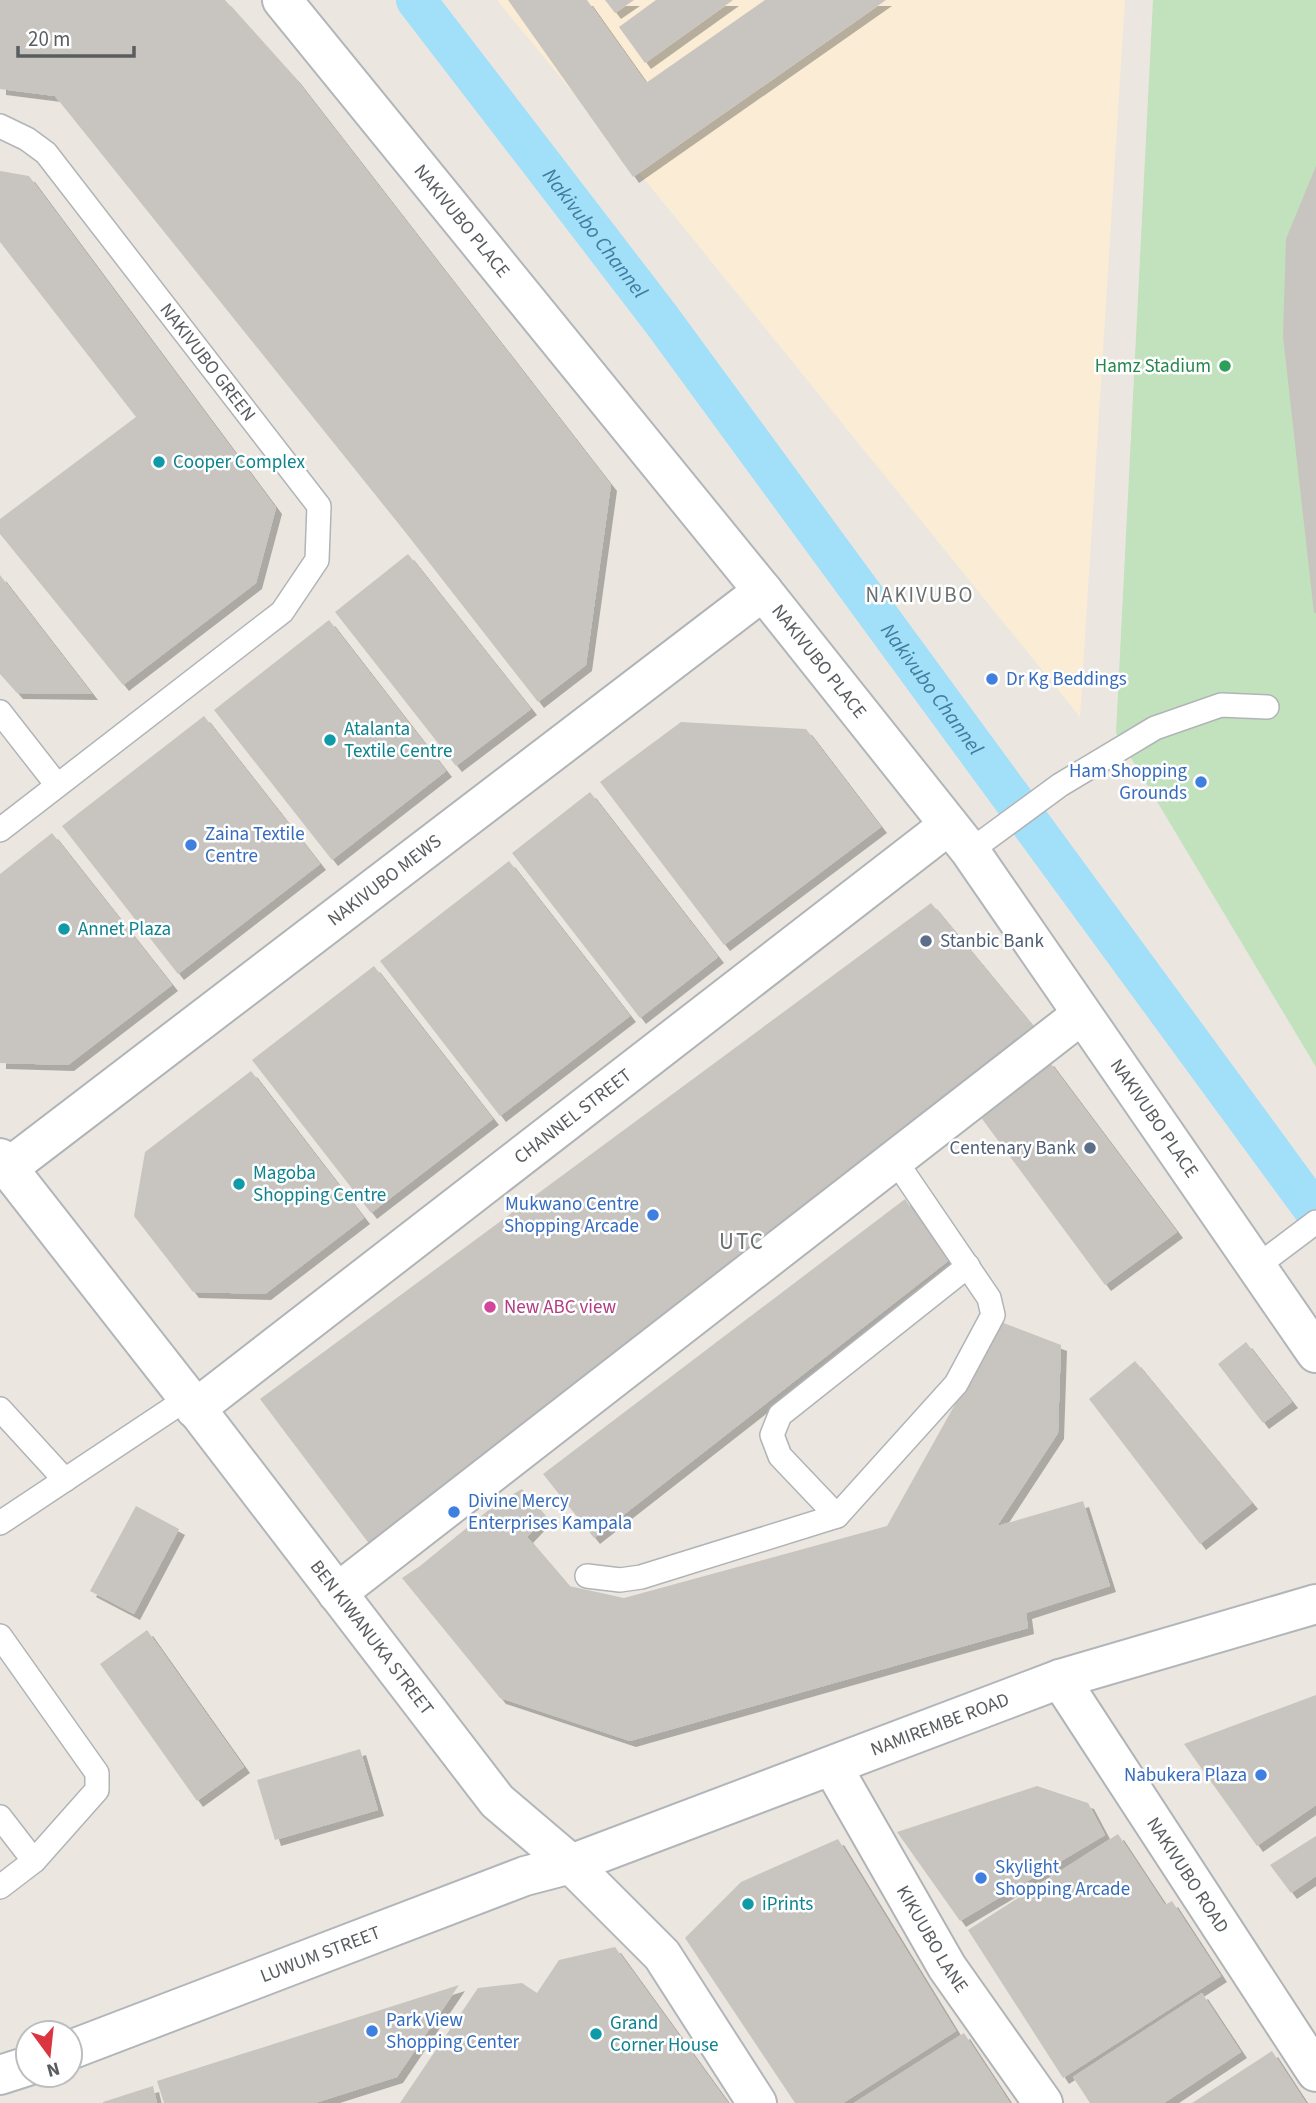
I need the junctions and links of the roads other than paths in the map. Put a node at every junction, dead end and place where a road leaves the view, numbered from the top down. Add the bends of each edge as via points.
1 (282, 0) edge
2 (0, 126) edge
3 (763, 591) junction
4 (1266, 708) dead end
5 (0, 712) edge
6 (57, 785) junction
7 (0, 830) edge
8 (959, 838) junction
9 (1081, 1015) junction
10 (895, 1160) junction
11 (3, 1167) edge
12 (1307, 1229) edge
13 (968, 1266) junction
14 (1256, 1266) junction
15 (1316, 1353) edge
16 (192, 1403) junction
17 (0, 1409) edge
18 (65, 1480) junction
19 (837, 1516) junction
20 (0, 1523) edge
21 (587, 1576) dead end
22 (337, 1592) junction
23 (1316, 1604) edge
24 (0, 1636) edge
25 (1060, 1679) junction
26 (832, 1766) junction
27 (0, 1817) edge
28 (34, 1861) junction
29 (571, 1864) junction
30 (0, 1887) edge
31 (84, 2045) edge
32 (1316, 2072) edge
33 (757, 2103) edge
34 (1043, 2103) edge

1 - 3 main road, NAKIVUBO PLACE
2 - 6 lane, NAKIVUBO GREEN via 46,153 319,506 317,560 282,612
3 - 8 main road, NAKIVUBO PLACE
3 - 11 main road, NAKIVUBO MEWS
4 - 8 lane via 1221,705 1155,728 1008,821
5 - 6 lane
6 - 7 lane, NAKIVUBO GREEN
8 - 9 main road, NAKIVUBO PLACE
8 - 16 main road, CHANNEL STREET
9 - 10 main road
9 - 14 main road, NAKIVUBO PLACE
10 - 13 lane
10 - 22 main road
11 - 16 main road, BEN KIWANUKA STREET
12 - 14 lane
13 - 19 lane via 989,1298 993,1315 956,1384
13 - 19 lane via 780,1415 772,1435 780,1456
14 - 15 main road, NAKIVUBO PLACE
16 - 18 lane
16 - 22 main road, BEN KIWANUKA STREET
17 - 18 lane
18 - 20 lane
19 - 21 lane via 641,1577
22 - 29 main road, BEN KIWANUKA STREET via 497,1801
23 - 25 main road, NAMIREMBE ROAD
24 - 28 lane via 97,1773 97,1790
25 - 26 main road, NAMIREMBE ROAD
25 - 32 main road, NAKIVUBO ROAD
26 - 29 main road, NAMIREMBE ROAD
26 - 34 main road, KIKUUBO LANE via 947,1968
27 - 28 lane
28 - 30 lane
29 - 31 main road, LUWUM STREET via 525,1876
29 - 33 main road, BEN KIWANUKA STREET via 662,1955

